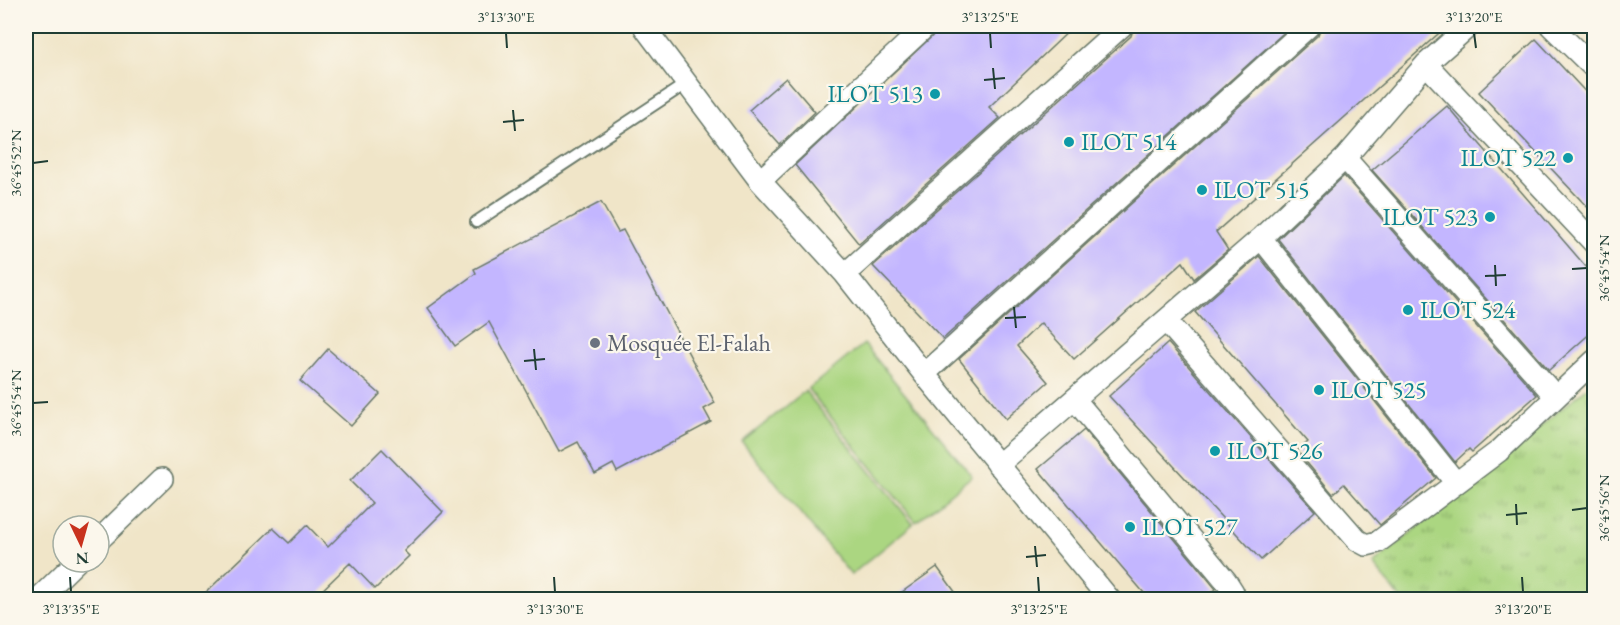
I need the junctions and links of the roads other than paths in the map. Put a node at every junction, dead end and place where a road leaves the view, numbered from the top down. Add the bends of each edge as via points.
1 (649, 26) edge
2 (926, 26) edge
3 (1122, 26) edge
4 (1309, 26) edge
5 (1469, 26) edge
6 (1551, 26) edge
7 (1426, 64) junction
8 (1594, 68) edge
9 (687, 83) junction
10 (1345, 158) junction
11 (760, 181) junction
12 (476, 222) dead end
13 (1261, 238) junction
14 (1594, 243) edge
15 (845, 274) junction
16 (1167, 322) junction
17 (1594, 361) edge
18 (924, 374) junction
19 (1555, 396) junction
20 (1076, 401) junction
21 (998, 465) junction
22 (162, 479) dead end
23 (1456, 483) junction
24 (111, 528) edge
25 (64, 574) edge
26 (37, 600) edge
27 (1110, 600) edge
28 (1230, 600) edge

1 - 9 street via 645,28
2 - 11 street
3 - 15 street
4 - 18 street
5 - 7 street
6 - 8 street
7 - 10 street
7 - 14 street
9 - 11 street
9 - 12 lane
10 - 13 street
10 - 19 street
11 - 15 street
13 - 16 street
13 - 23 street
15 - 18 street
16 - 20 street
16 - 23 street via 1357,540 1366,545 1378,542
17 - 19 street
18 - 21 street
19 - 23 street via 1499,451
20 - 21 street
20 - 28 street via 1226,581 1233,592
21 - 27 street
22 - 24 street
25 - 26 street

